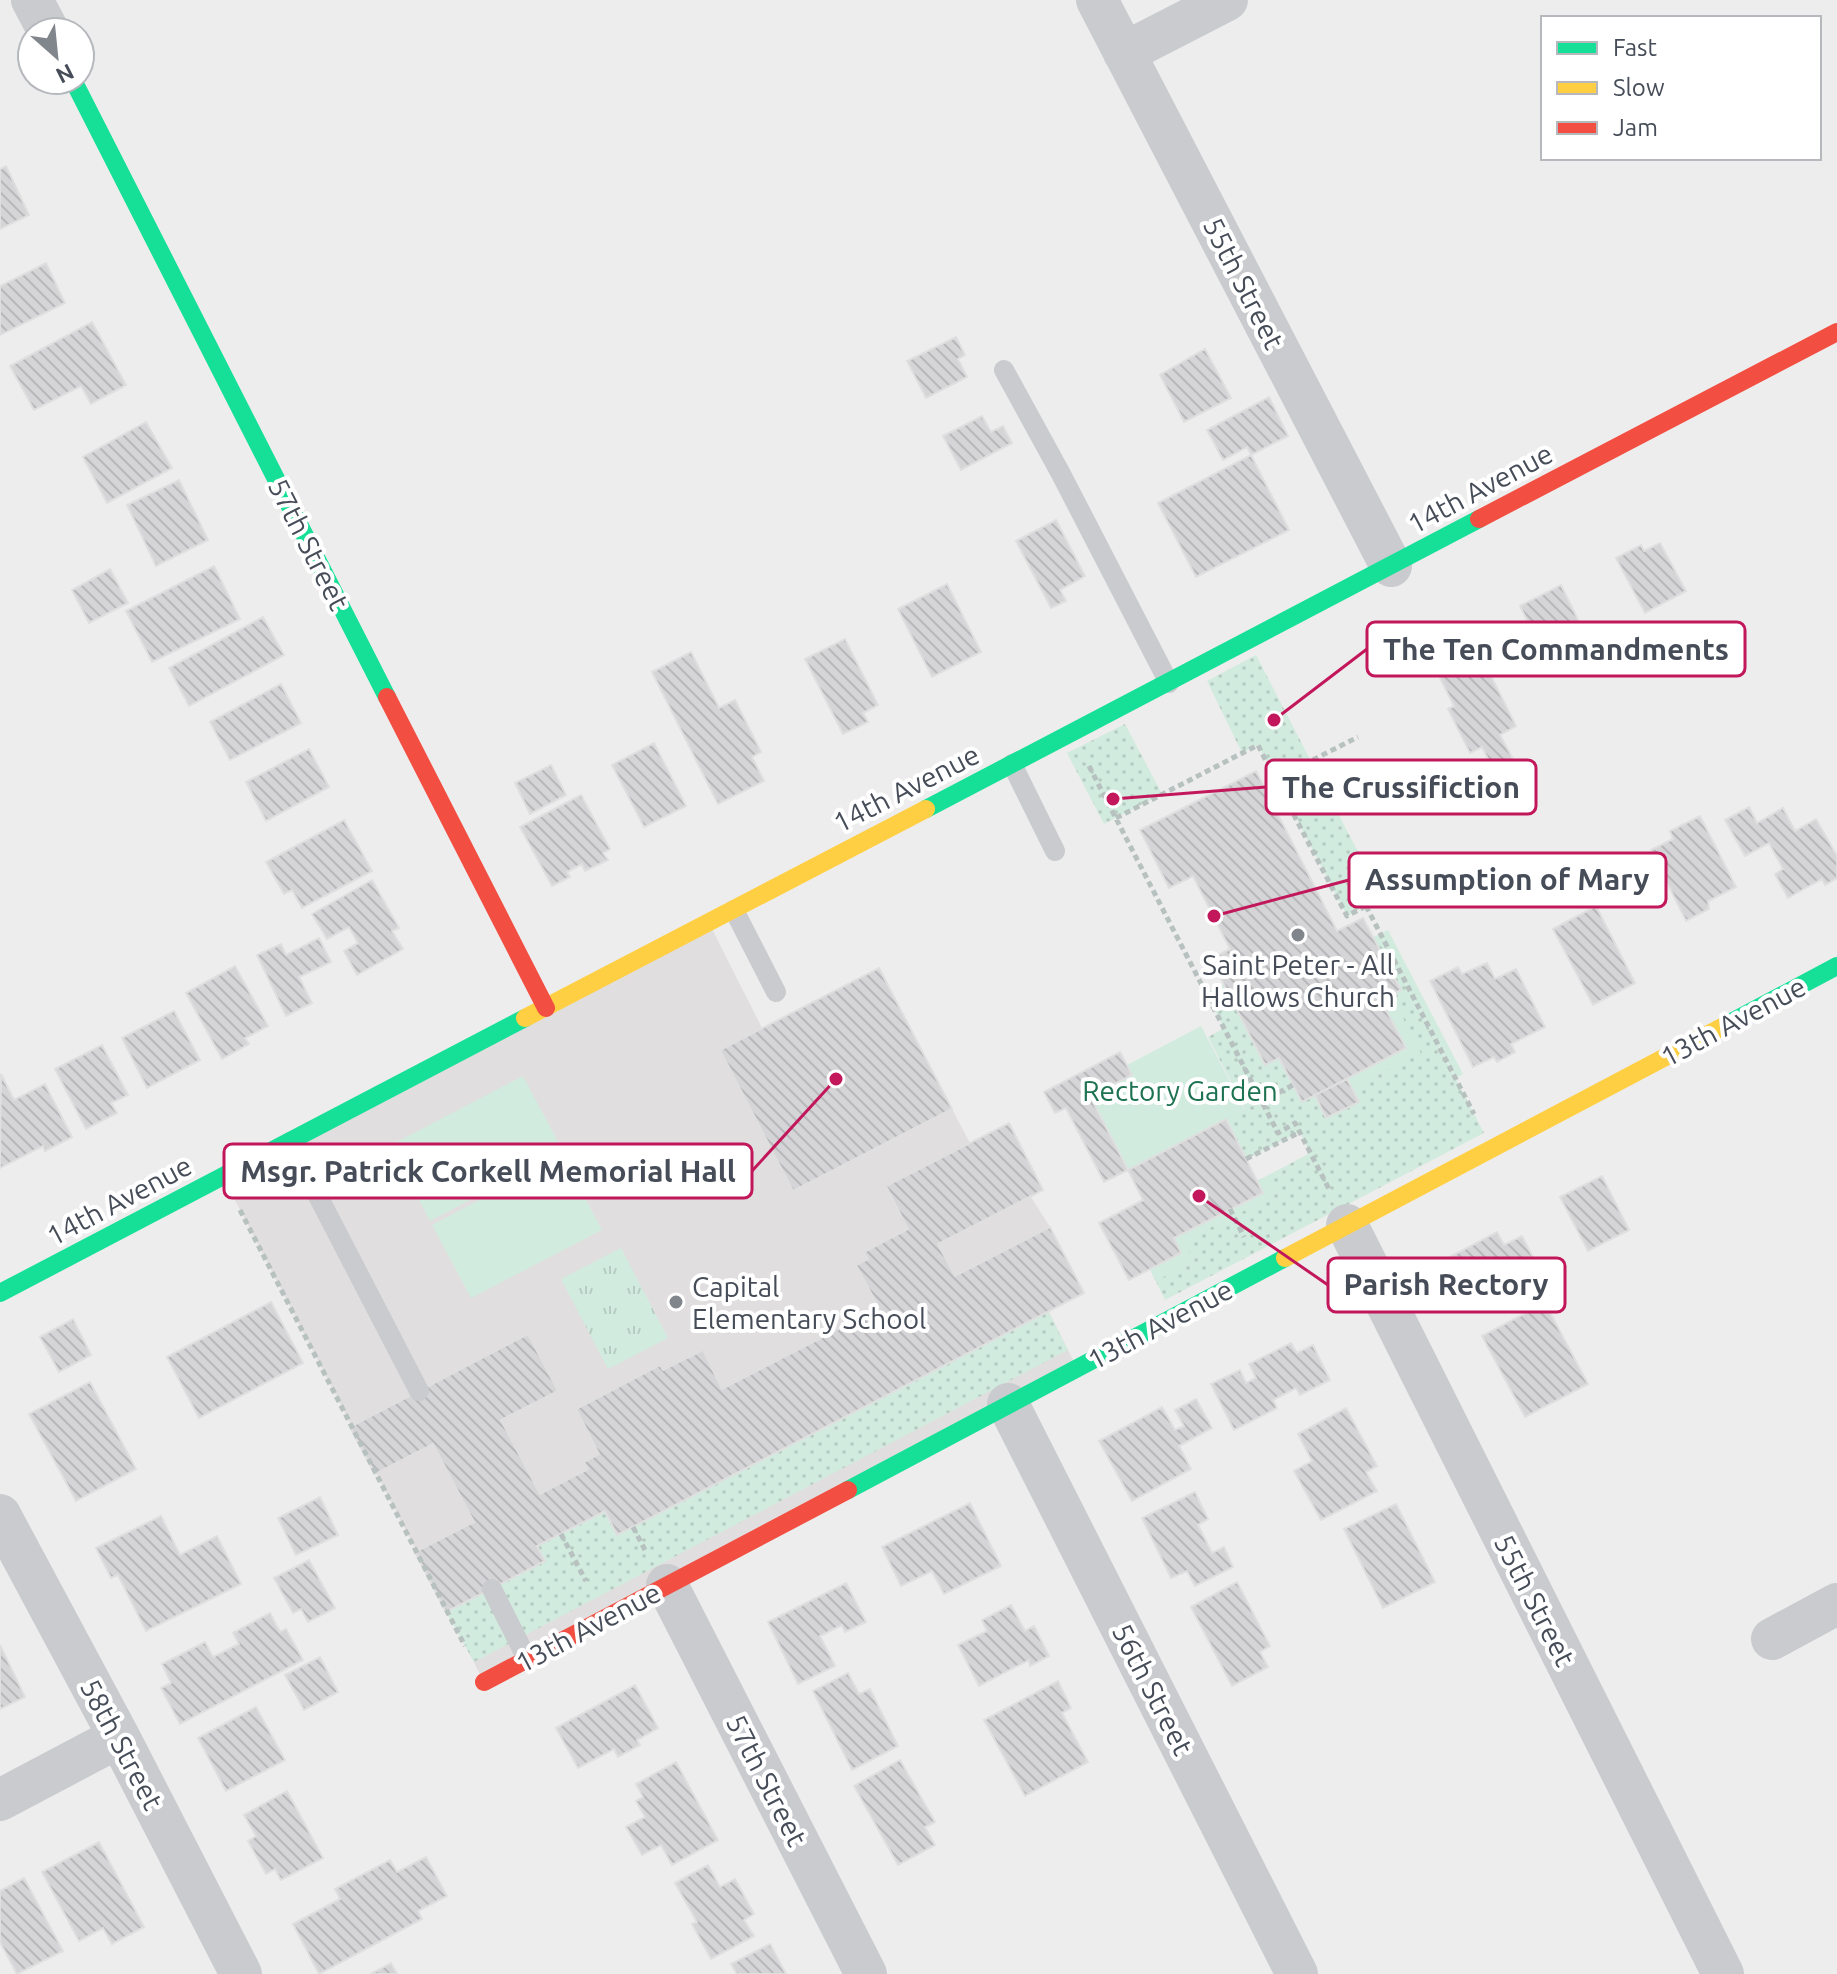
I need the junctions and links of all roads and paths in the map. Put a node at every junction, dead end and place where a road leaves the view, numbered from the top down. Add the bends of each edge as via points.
1 (1097, 0) edge
2 (1227, 0) edge
3 (1124, 53) junction
4 (81, 96) edge
5 (1837, 332) edge
6 (1004, 370) dead end
7 (1391, 566) junction
8 (1169, 683) junction
9 (1071, 733) junction
10 (1358, 737) dead end
11 (1012, 764) junction
12 (1275, 779) junction
13 (1116, 818) junction
14 (1055, 851) dead end
15 (1427, 874) dead end
16 (1366, 906) junction
17 (734, 910) junction
18 (1837, 966) edge
19 (776, 992) dead end
20 (546, 1008) junction
21 (1293, 1085) dead end
22 (1261, 1102) junction
23 (1300, 1132) junction
24 (290, 1142) junction
25 (1492, 1149) junction
26 (1246, 1159) dead end
27 (223, 1177) junction
28 (1340, 1210) junction
29 (0, 1293) edge
30 (419, 1391) dead end
31 (1008, 1404) junction
32 (0, 1515) edge
33 (561, 1534) dead end
34 (667, 1585) junction
35 (589, 1586) dead end
36 (492, 1589) dead end
37 (1837, 1604) edge
38 (1772, 1639) dead end
39 (527, 1659) junction
40 (484, 1682) joint
41 (119, 1737) junction
42 (0, 1800) edge
43 (241, 1974) edge
44 (866, 1974) edge
45 (1297, 1974) edge
46 (1723, 1974) edge

1 - 3 street, 55th Street
2 - 3 street
3 - 7 street, 55th Street
4 - 20 street, 57th Street
5 - 7 street, 14th Avenue
6 - 8 lane
7 - 8 street, 14th Avenue
8 - 9 street, 14th Avenue
9 - 11 street, 14th Avenue
9 - 13 path
10 - 12 path
11 - 14 lane
11 - 17 street, 14th Avenue
12 - 13 path via 1258,745
12 - 16 path via 1347,916
13 - 22 path
15 - 16 path
16 - 25 path
17 - 19 lane
17 - 20 street, 14th Avenue
18 - 25 street, 13th Avenue
20 - 24 street, 14th Avenue
21 - 22 path
22 - 23 path via 1278,1133 1295,1123
23 - 26 path
23 - 28 path
24 - 27 street, 14th Avenue
24 - 30 lane
25 - 28 street, 13th Avenue
27 - 29 street, 14th Avenue
27 - 40 path
28 - 31 street, 13th Avenue
28 - 46 street, 55th Street
31 - 34 street, 13th Avenue
31 - 45 street, 56th Street
32 - 41 street, 58th Street
33 - 35 path
34 - 39 street, 13th Avenue
34 - 44 street, 57th Street
36 - 39 lane
37 - 38 street
39 - 40 street, 13th Avenue
41 - 42 street
41 - 43 street, 58th Street

